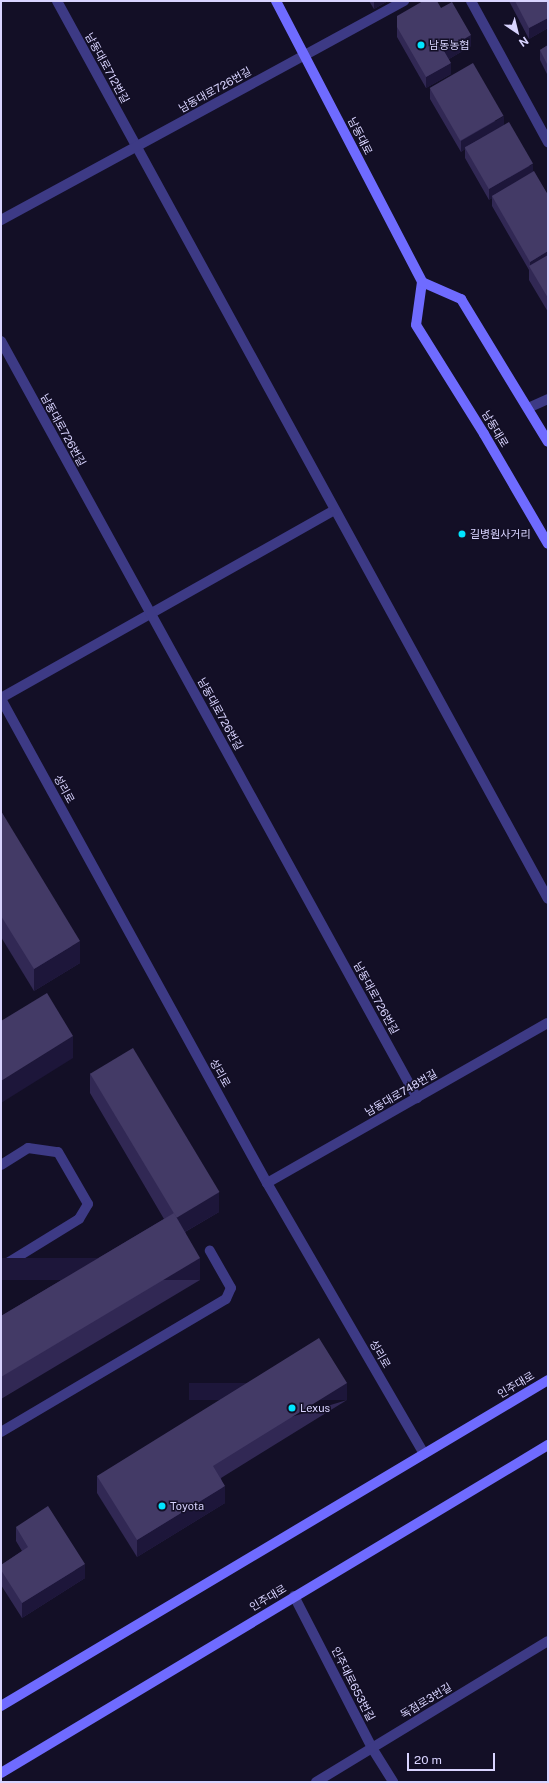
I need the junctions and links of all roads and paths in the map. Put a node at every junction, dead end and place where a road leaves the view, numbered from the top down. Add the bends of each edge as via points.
1 (57, 1) edge
2 (276, 1) edge
3 (404, 1) edge
4 (471, 1) edge
5 (305, 54) junction
6 (548, 142) edge
7 (136, 146) junction
8 (1, 220) edge
9 (422, 282) junction
10 (1, 341) edge
11 (548, 399) edge
12 (528, 408) junction
13 (548, 442) edge
14 (335, 510) junction
15 (548, 544) edge
16 (151, 613) junction
17 (1, 699) edge
18 (548, 899) edge
19 (548, 1023) edge
20 (417, 1098) junction
21 (1, 1164) edge
22 (267, 1184) junction
23 (210, 1250) dead end
24 (1, 1267) edge
25 (548, 1380) edge
26 (1, 1432) edge
27 (548, 1445) edge
28 (424, 1454) junction
29 (294, 1596) junction
30 (548, 1641) edge
31 (1, 1706) edge
32 (372, 1748) junction
33 (1, 1772) edge
34 (316, 1782) edge
35 (393, 1782) edge

1 - 7 street, 남동대로712번길
2 - 5 main road, 남동대로
3 - 5 street, 남동대로726번길
4 - 6 street
5 - 7 street, 남동대로726번길
5 - 9 main road, 남동대로
7 - 8 street, 남동대로726번길
7 - 14 street
9 - 12 main road via 461,300
9 - 15 main road, 남동대로 via 416,325
10 - 16 street, 남동대로726번길
11 - 12 street
12 - 13 main road
14 - 16 street
14 - 18 street
16 - 17 street
16 - 20 street, 남동대로726번길
17 - 22 street, 성리로
19 - 20 street, 남동대로748번길
20 - 22 street, 남동대로748번길
21 - 24 street via 28,1148 58,1152 88,1204 79,1219
22 - 28 street, 성리로
23 - 26 street via 231,1288 226,1299
25 - 28 main road, 인주대로
27 - 29 main road, 인주대로
28 - 31 main road, 인주대로
29 - 32 street, 인주대로653번길
29 - 33 main road, 인주대로
30 - 32 street, 독점로3번길
32 - 34 street, 독점로3번길
32 - 35 street, 인주대로653번길

